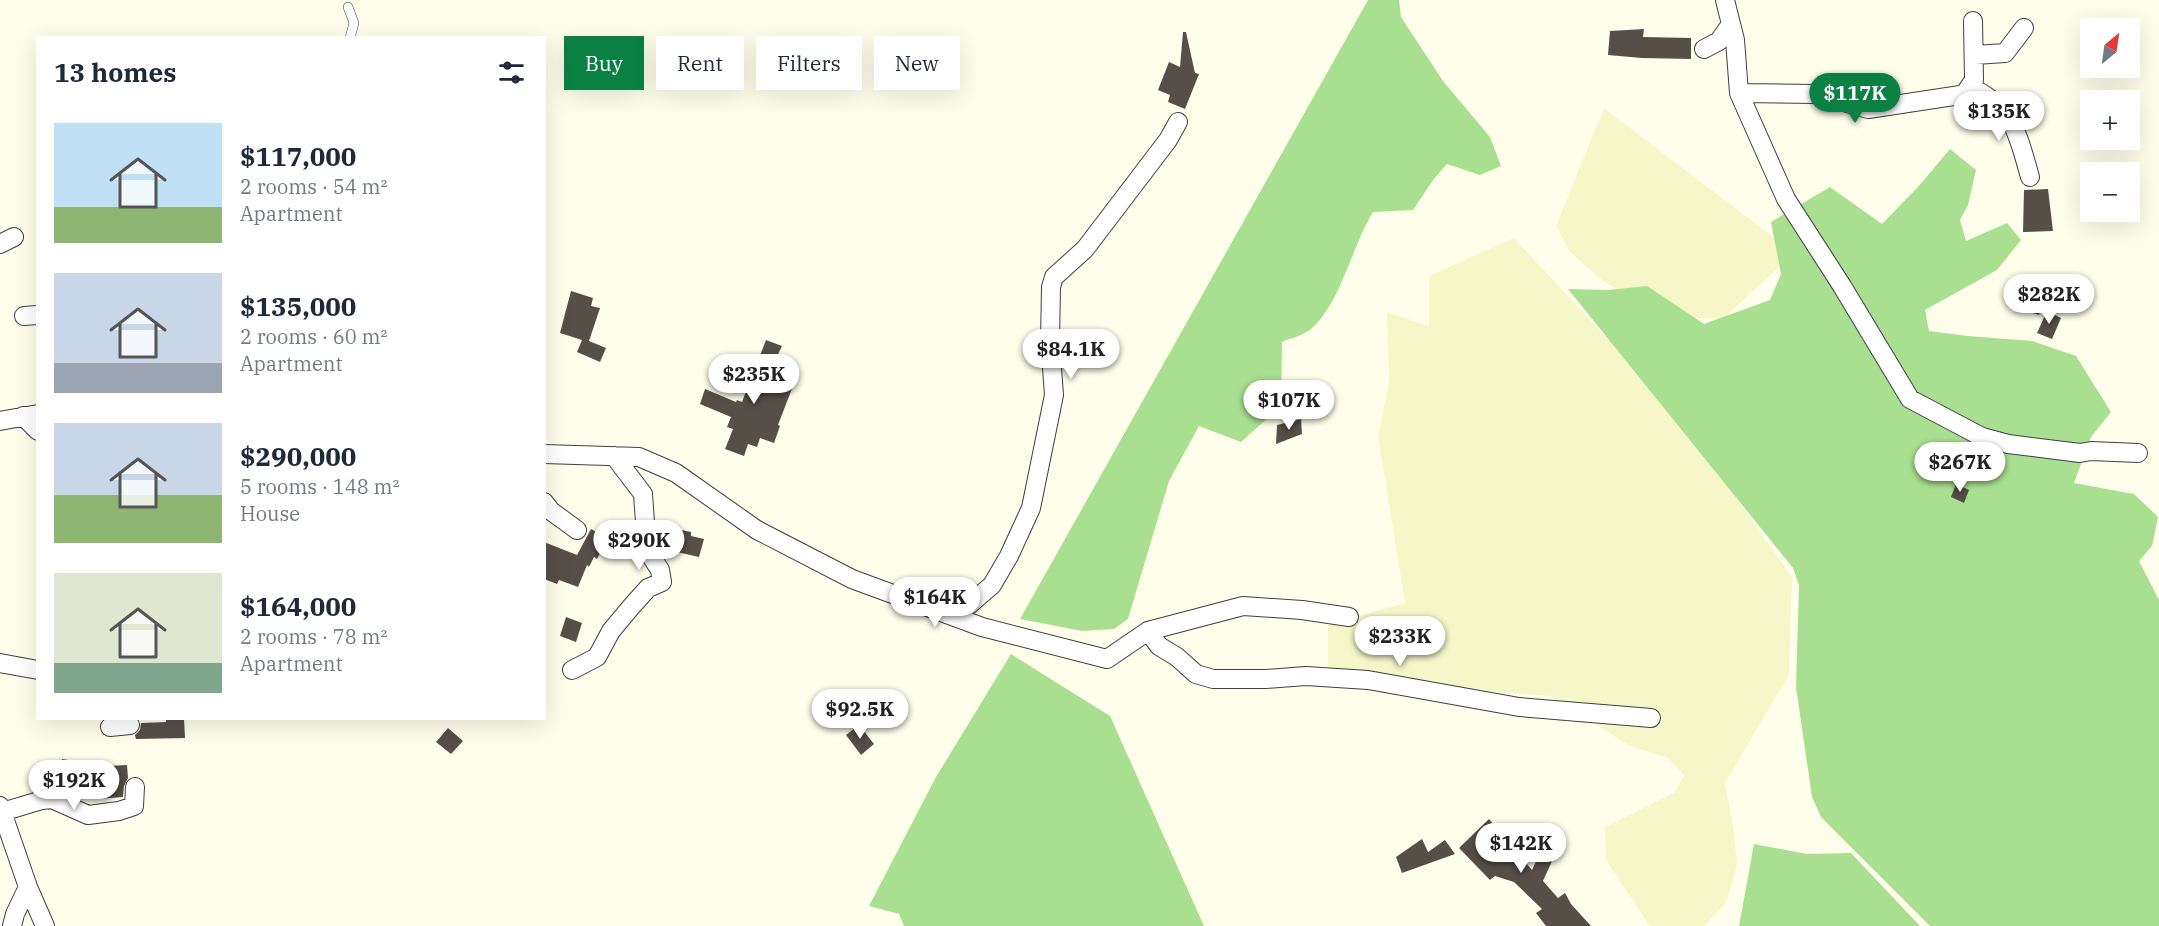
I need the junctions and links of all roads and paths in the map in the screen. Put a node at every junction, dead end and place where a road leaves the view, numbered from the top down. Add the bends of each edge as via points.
1 (1725, 0) edge
2 (348, 7) dead end
3 (1973, 21) dead end
4 (1731, 24) junction
5 (2024, 28) dead end
6 (351, 36) edge
7 (1704, 49) dead end
8 (1975, 55) junction
9 (1739, 93) junction
10 (1963, 96) junction
11 (1178, 122) dead end
12 (2030, 177) dead end
13 (31, 415) edge
14 (0, 421) edge
15 (2138, 453) dead end
16 (546, 454) edge
17 (614, 456) junction
18 (546, 505) edge
19 (577, 530) dead end
20 (946, 613) junction
21 (1349, 617) dead end
22 (1148, 631) junction
23 (0, 663) edge
24 (36, 670) edge
25 (572, 670) dead end
26 (1651, 718) dead end
27 (130, 725) dead end
28 (110, 727) dead end
29 (135, 787) dead end
30 (83, 788) dead end
31 (52, 799) junction
32 (2, 816) edge
33 (28, 887) junction
34 (12, 926) edge
35 (45, 926) edge

1 - 4 street
2 - 6 lane via 354,23
3 - 8 street
4 - 7 street via 1719,41
4 - 9 street
5 - 8 street via 2005,53
8 - 10 street via 1974,80
9 - 10 street via 1816,94 1868,109
9 - 15 street via 1786,199 1910,399 1982,437 2008,444 2080,453
10 - 12 street via 1980,92 2006,112
11 - 20 street via 1085,249 1054,277 1050,341 1054,395 1031,508 992,585 969,605
13 - 14 street
16 - 17 street
17 - 20 street via 639,457 676,474 756,530 852,579
17 - 25 street via 643,494 647,550 660,570 662,582 648,588 631,607 611,631 597,657
18 - 19 street
20 - 22 street via 982,627 1107,659
21 - 22 street via 1243,606
22 - 26 street via 1160,646 1196,674 1213,678 1306,676 1368,680 1519,706
23 - 24 street
27 - 28 street
29 - 31 street via 134,806 119,811 88,815
30 - 31 street
31 - 32 street
32 - 33 street
33 - 34 street
33 - 35 street

